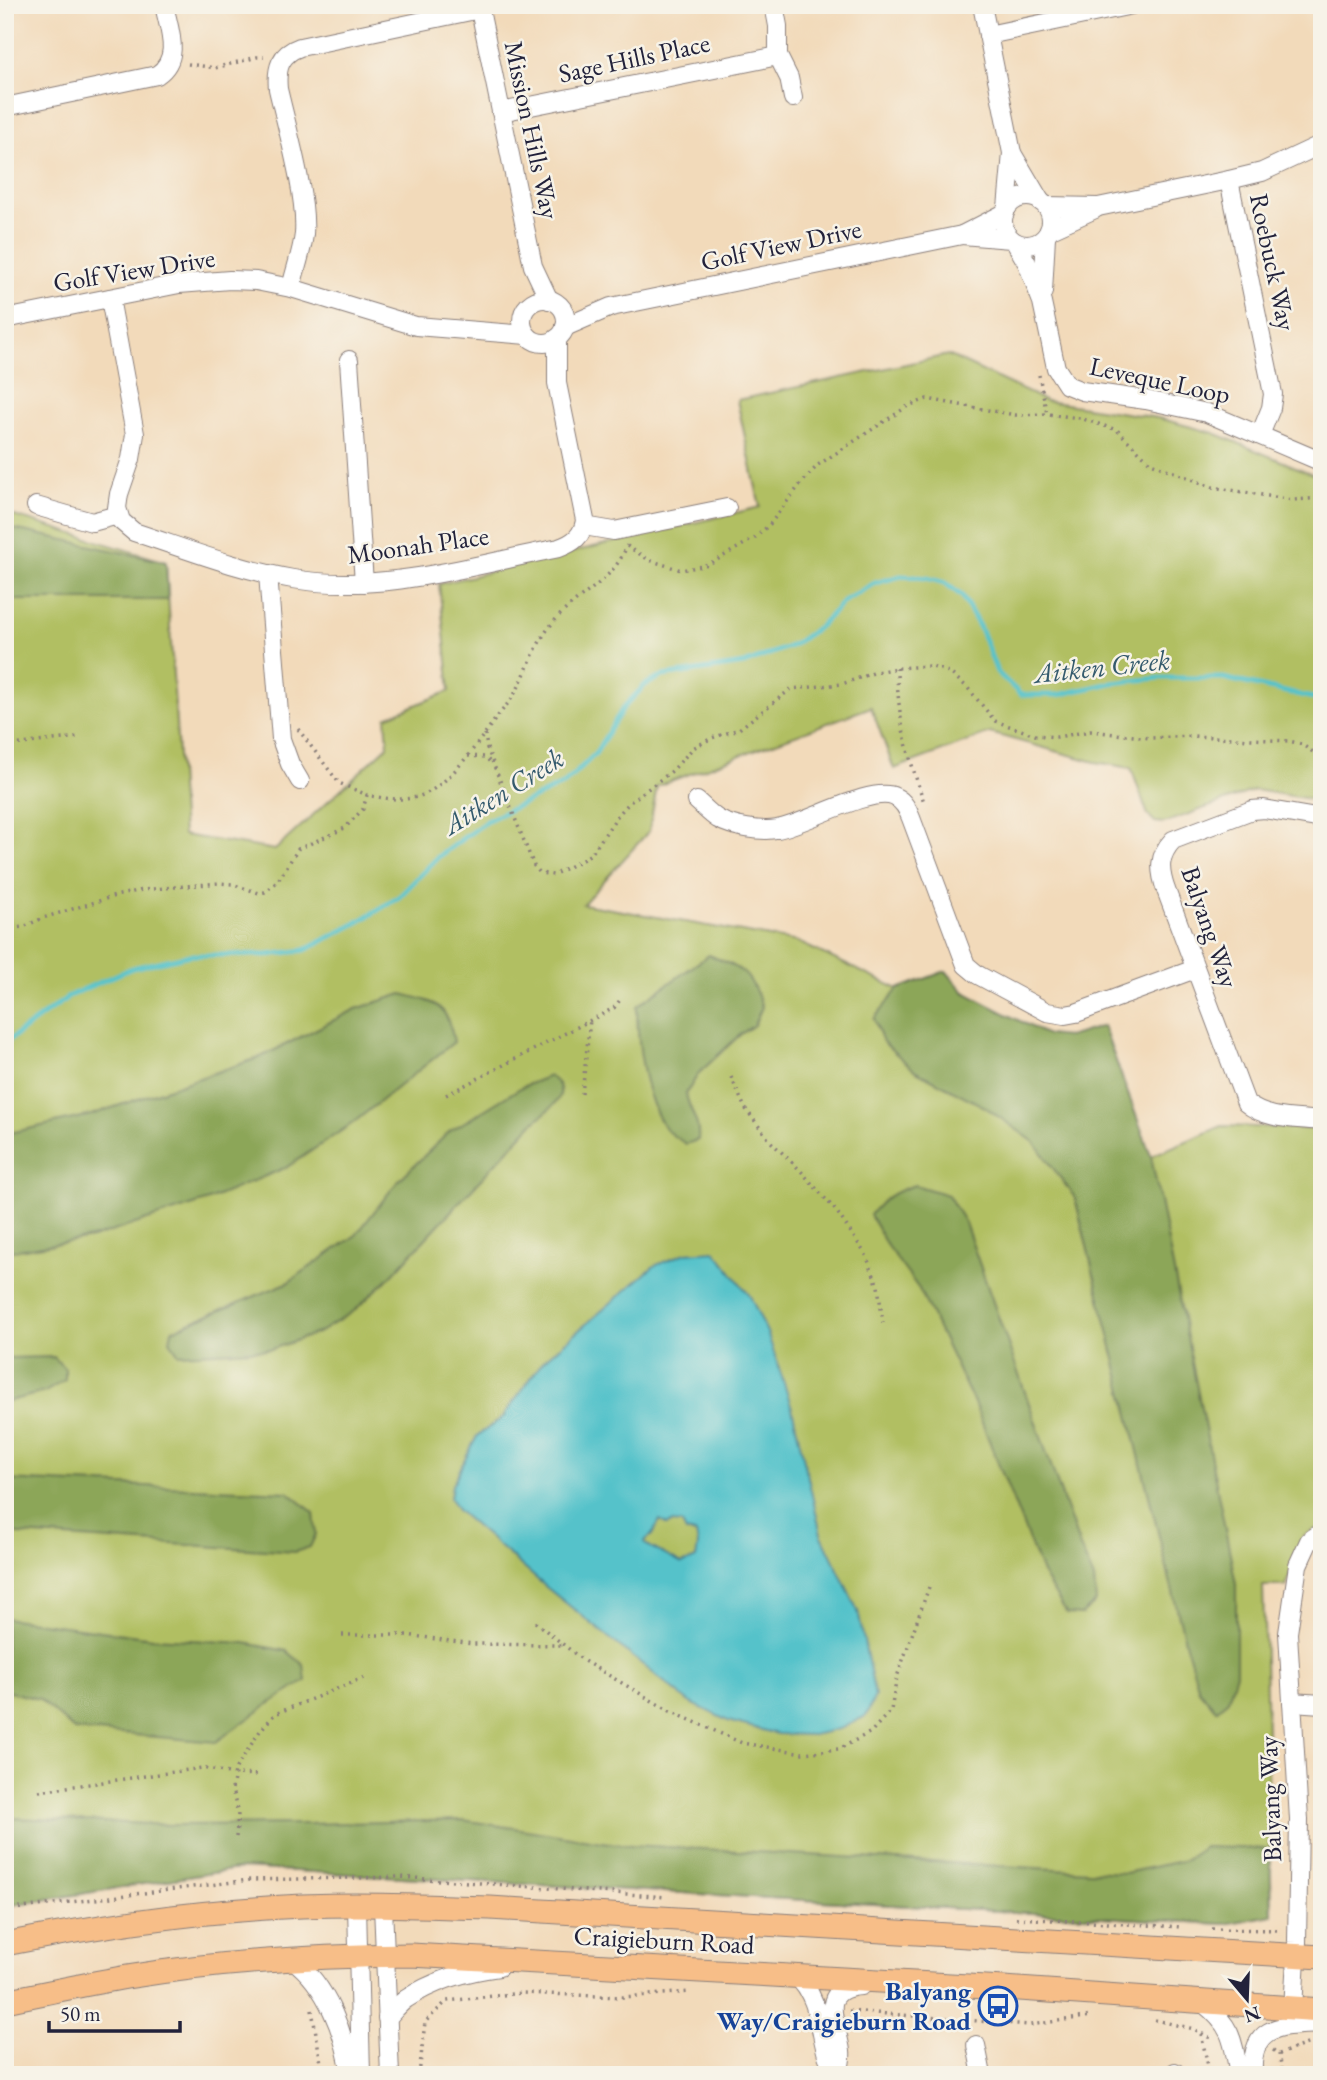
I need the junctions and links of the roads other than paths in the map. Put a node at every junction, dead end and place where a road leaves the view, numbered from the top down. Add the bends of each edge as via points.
1 (164, 5) edge
2 (774, 5) edge
3 (982, 5) edge
4 (1132, 5) edge
5 (480, 7) edge
6 (988, 35) junction
7 (778, 56) junction
8 (793, 98) dead end
9 (5, 107) edge
10 (501, 112) junction
11 (1322, 144) edge
12 (1012, 153) junction
13 (1229, 180) junction
14 (1043, 204) junction
15 (1098, 207) junction
16 (1006, 210) junction
17 (1048, 233) junction
18 (962, 235) junction
19 (1013, 240) junction
20 (533, 265) junction
21 (291, 288) junction
22 (110, 298) junction
23 (1042, 302) junction
24 (554, 303) junction
25 (611, 307) junction
26 (526, 309) junction
27 (5, 319) edge
28 (476, 330) junction
29 (561, 333) junction
30 (531, 338) junction
31 (349, 360) dead end
32 (557, 383) junction
33 (1260, 435) junction
34 (1322, 462) edge
35 (36, 506) dead end
36 (727, 508) dead end
37 (118, 515) junction
38 (584, 526) junction
39 (268, 574) junction
40 (364, 583) junction
41 (300, 781) dead end
42 (697, 801) dead end
43 (1322, 818) edge
44 (1195, 969) junction
45 (1322, 1121) edge
46 (1322, 1532) edge
47 (1322, 1545) edge
48 (1296, 1589) junction
49 (1292, 1702) junction
50 (1322, 1704) edge
51 (357, 1905) junction
52 (383, 1906) junction
53 (5, 1944) edge
54 (385, 1955) junction
55 (1296, 1955) junction
56 (357, 1956) junction
57 (1322, 1957) edge
58 (293, 1960) junction
59 (537, 1961) junction
60 (796, 1976) junction
61 (1004, 1988) junction
62 (5, 2001) edge
63 (1203, 2003) junction
64 (1293, 2008) junction
65 (1322, 2010) edge
66 (387, 2018) junction
67 (1322, 2025) edge
68 (976, 2045) dead end
69 (838, 2074) edge
70 (1240, 2074) edge
71 (351, 2075) edge
72 (361, 2075) edge
73 (390, 2075) edge
74 (982, 2075) edge

1 - 9 street via 172,53 169,65 157,75
2 - 7 street
3 - 6 street
4 - 6 street
5 - 10 street, Mission Hills Way
5 - 21 street via 300,47 281,60 276,75 304,225
6 - 12 street
7 - 8 street
7 - 10 street, Sage Hills Place
10 - 20 street, Mission Hills Way
11 - 13 street via 1262,172
12 - 14 street
12 - 16 street
13 - 15 street
13 - 33 street, Roebuck Way via 1273,394
14 - 15 street
14 - 16 street via 1023,198
14 - 17 street via 1051,218
15 - 17 street
16 - 18 street, Golf View Drive
16 - 19 street via 1003,224
17 - 19 street via 1032,245
17 - 23 street, Leveque Loop
18 - 19 street, Golf View Drive
18 - 25 street, Golf View Drive
19 - 23 street, Leveque Loop
20 - 24 street, Mission Hills Way
20 - 26 street, Mission Hills Way
21 - 22 street, Golf View Drive via 256,281 204,281
21 - 28 street, Golf View Drive via 416,326
22 - 27 street, Golf View Drive
22 - 37 street via 135,434
23 - 33 street, Leveque Loop via 1056,368 1073,389 1181,407
24 - 25 street, Golf View Drive
24 - 26 street via 536,301
24 - 29 street via 566,320
25 - 29 street, Golf View Drive
26 - 28 street, Golf View Drive
26 - 30 street via 522,324
28 - 30 street, Golf View Drive
29 - 30 street via 550,342
29 - 32 street
30 - 32 street
31 - 40 street
32 - 38 street
33 - 34 street, Leveque Loop
35 - 37 street via 92,522
36 - 38 street via 614,531
37 - 39 street, Moonah Place via 134,532
38 - 40 street, Moonah Place via 577,538 559,548
39 - 40 street, Moonah Place
39 - 41 street via 281,739
42 - 44 street via 721,821 770,830 872,795 896,797 907,808 917,832 966,965 1056,1015 1076,1013
43 - 44 street, Balyang Way via 1257,808 1184,834 1167,847 1160,873
44 - 45 street, Balyang Way via 1246,1103 1273,1116
46 - 48 street, Balyang Way via 1304,1549
47 - 48 street, Balyang Way
48 - 49 street, Balyang Way via 1288,1633
49 - 50 street
49 - 55 street, Balyang Way via 1299,1820
51 - 52 main road, Craigieburn Road
51 - 53 main road, Craigieburn Road via 151,1920
51 - 56 street
52 - 54 street
52 - 55 main road, Craigieburn Road via 490,1908
54 - 56 main road, Craigieburn Road
54 - 59 main road, Craigieburn Road
54 - 66 street
55 - 57 main road, Craigieburn Road
55 - 64 street, Balyang Way
56 - 58 main road, Craigieburn Road
56 - 72 street
58 - 62 main road, Craigieburn Road via 128,1977
58 - 71 street via 307,1970 329,2006 347,2049
59 - 60 main road, Craigieburn Road
59 - 66 street via 449,1979 404,2000
60 - 61 main road, Craigieburn Road
60 - 69 street via 817,2009 828,2059
61 - 63 main road, Craigieburn Road
61 - 69 street via 957,1993 844,1987 835,1995 832,2009 842,2054
63 - 64 main road, Craigieburn Road
63 - 70 street via 1221,2017
64 - 65 main road, Craigieburn Road
66 - 73 street
67 - 70 street via 1267,2031
68 - 74 street

